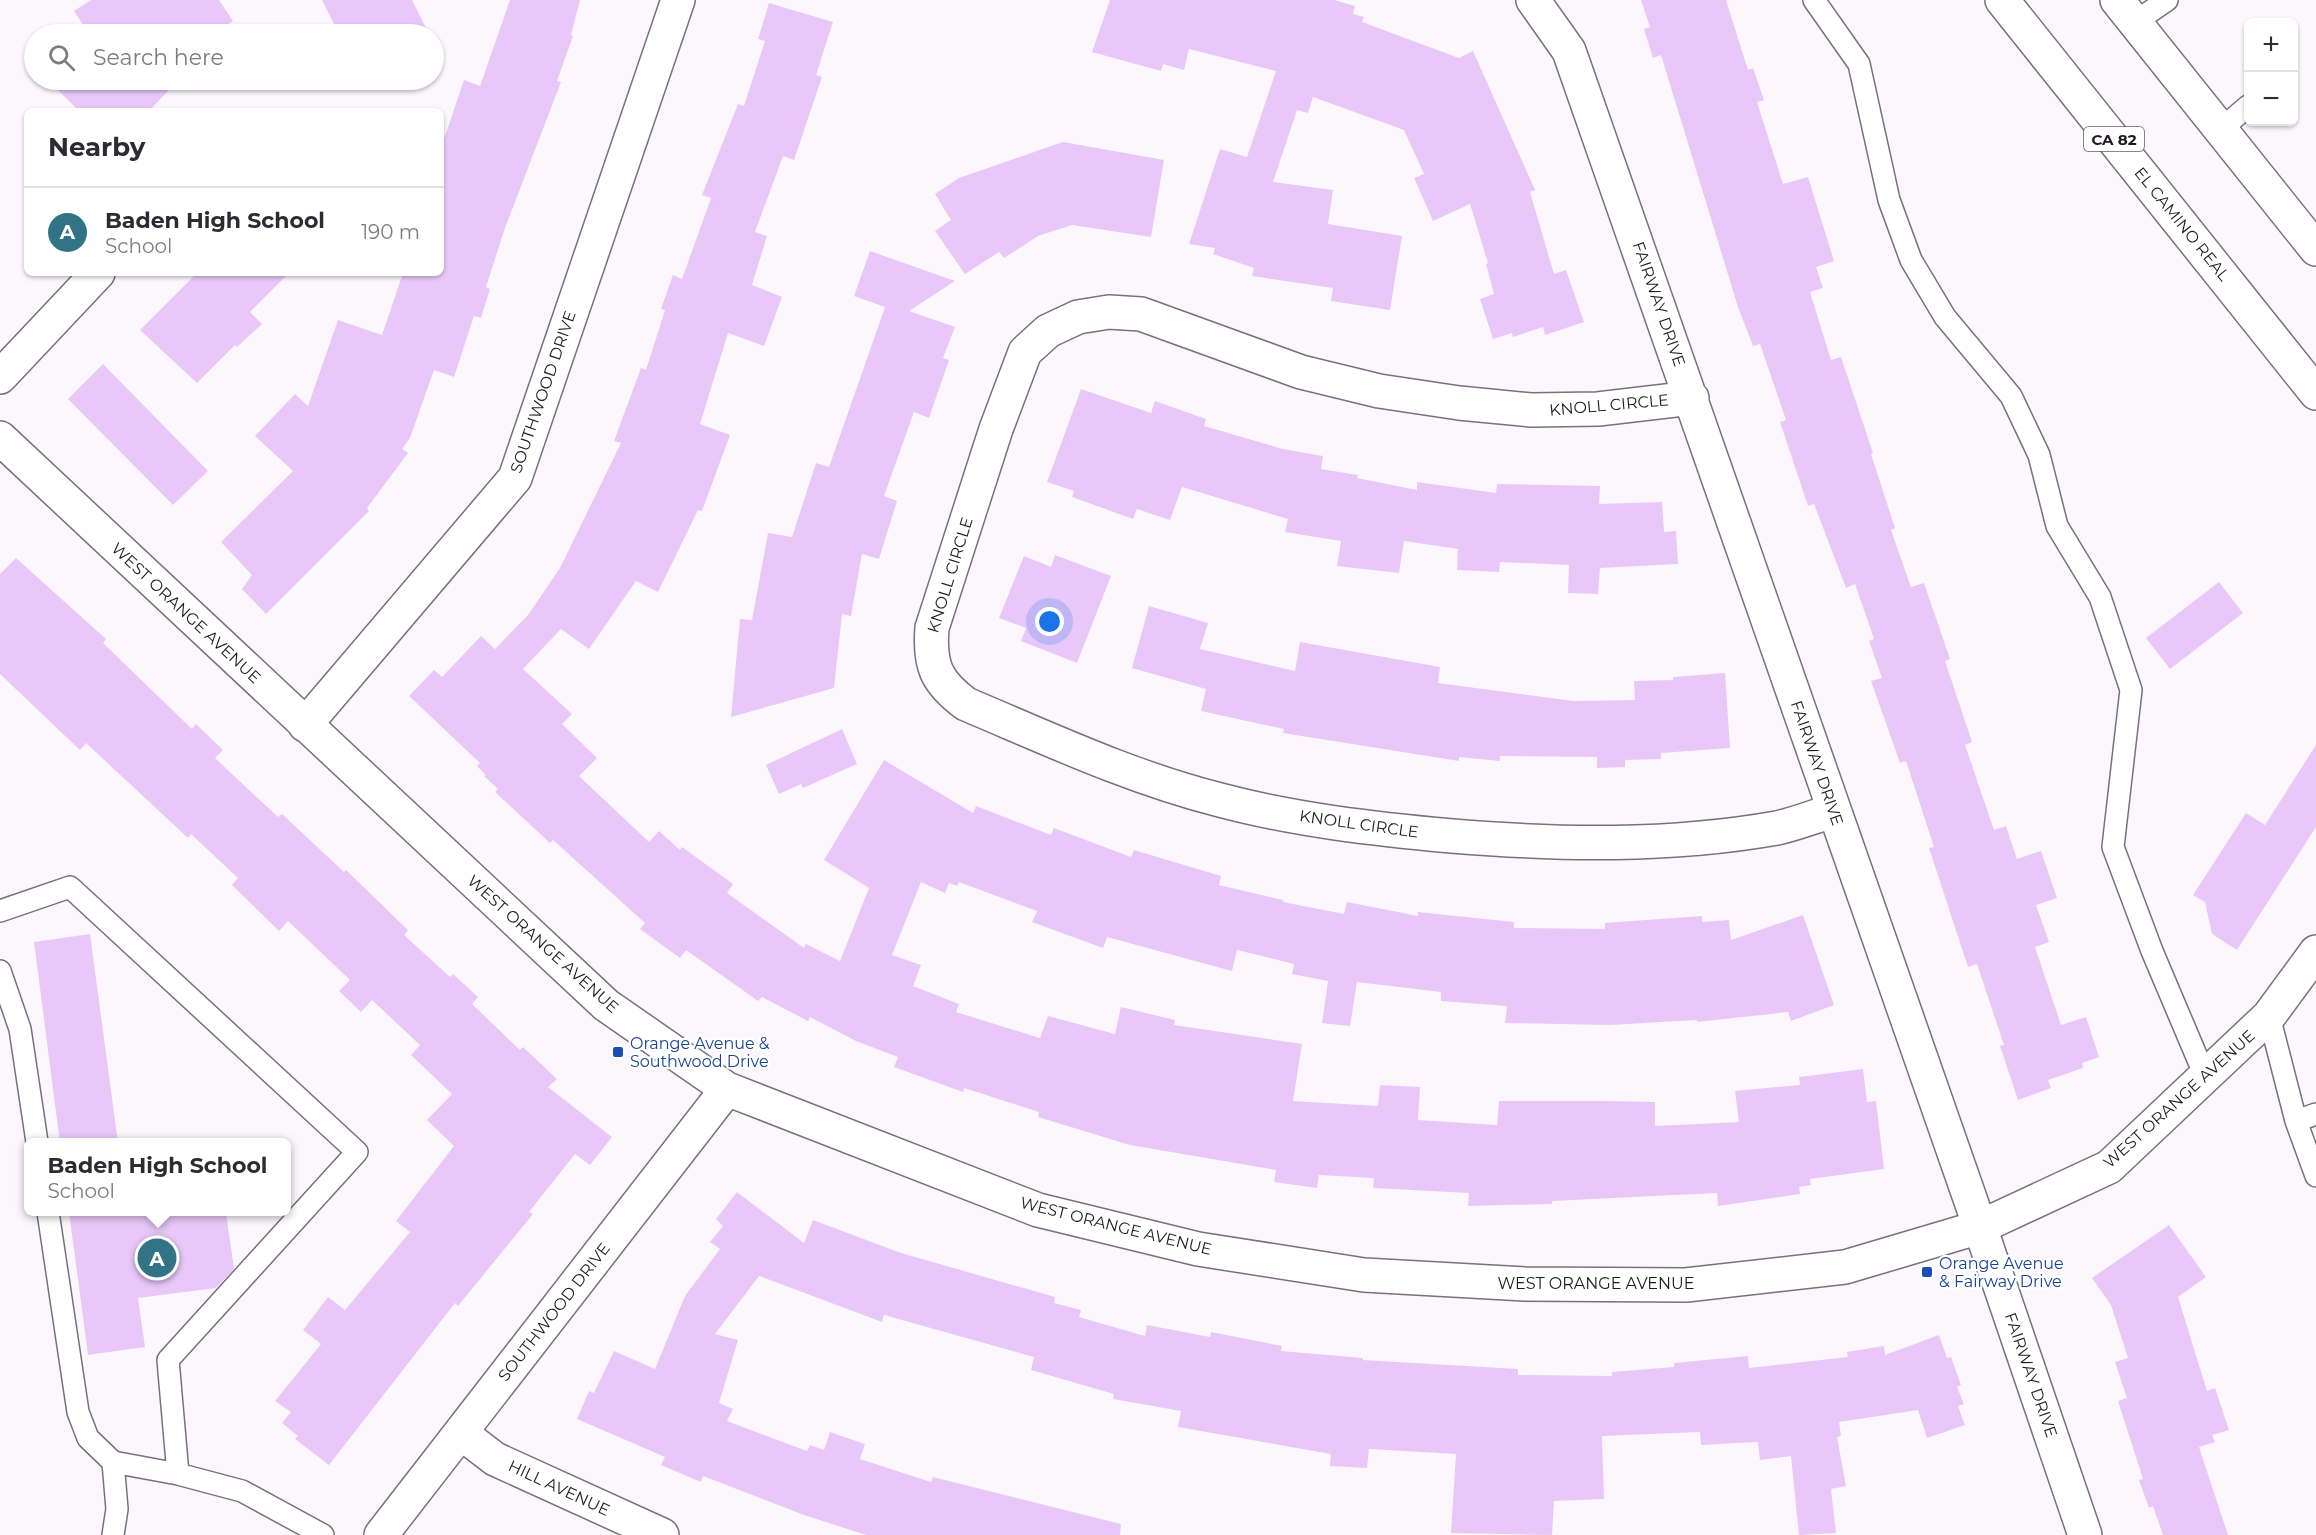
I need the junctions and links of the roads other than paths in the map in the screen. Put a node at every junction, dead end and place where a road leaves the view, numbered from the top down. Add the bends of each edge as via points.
1 (678, 0) edge
2 (1533, 0) edge
3 (1814, 0) edge
4 (2002, 0) edge
5 (2167, 0) edge
6 (2126, 11) edge
7 (2244, 109) edge
8 (2220, 130) junction
9 (2311, 232) edge
10 (95, 276) edge
11 (0, 377) edge
12 (2316, 393) edge
13 (1692, 398) junction
14 (0, 438) edge
15 (305, 725) junction
16 (1833, 811) junction
17 (0, 911) edge
18 (2316, 952) edge
19 (1, 973) edge
20 (2269, 1016) junction
21 (2205, 1077) junction
22 (727, 1089) junction
23 (2316, 1114) edge
24 (2296, 1121) junction
25 (36, 1138) edge
26 (2316, 1176) edge
27 (49, 1216) edge
28 (1980, 1227) junction
29 (460, 1433) junction
30 (113, 1462) junction
31 (178, 1474) junction
32 (113, 1535) edge
33 (323, 1535) edge
34 (381, 1535) edge
35 (662, 1535) edge
36 (2085, 1535) edge

1 - 15 street, SOUTHWOOD DRIVE via 515,478
2 - 13 street, FAIRWAY DRIVE via 1569,51
3 - 21 lane via 1858,64 1889,200 1911,260 1945,317 2011,396 2039,455 2057,526 2100,597 2131,690 2113,847
4 - 12 street, EL CAMINO REAL / CA 82
5 - 6 lane
6 - 8 street
7 - 8 lane
8 - 9 street
10 - 11 street
13 - 16 street, FAIRWAY DRIVE
13 - 16 street, KNOLL CIRCLE via 1531,410 1459,403 1379,391 1300,372 1141,314 1109,312 1078,317 1048,331 1025,352 932,628 930,650 936,672 948,691 966,704 1089,757 1220,800 1369,829 1609,844 1703,838 1779,827
14 - 15 street, WEST ORANGE AVENUE
15 - 22 street, WEST ORANGE AVENUE via 606,1005
16 - 28 street, FAIRWAY DRIVE
17 - 31 lane via 70,887 357,1152 168,1360
18 - 20 street, WEST ORANGE AVENUE
19 - 25 lane via 20,1029
20 - 21 street, WEST ORANGE AVENUE
20 - 24 lane
21 - 28 street, WEST ORANGE AVENUE via 2109,1167
22 - 28 street, WEST ORANGE AVENUE via 1038,1209 1198,1249 1364,1275 1525,1284 1686,1285 1845,1268
22 - 29 street, SOUTHWOOD DRIVE
23 - 24 lane
24 - 26 lane
27 - 30 lane via 78,1412 88,1438
28 - 36 street, FAIRWAY DRIVE
29 - 34 street, SOUTHWOOD DRIVE
29 - 35 street, HILL AVENUE via 495,1459
30 - 31 lane
30 - 32 lane via 117,1509
31 - 33 lane via 242,1491

